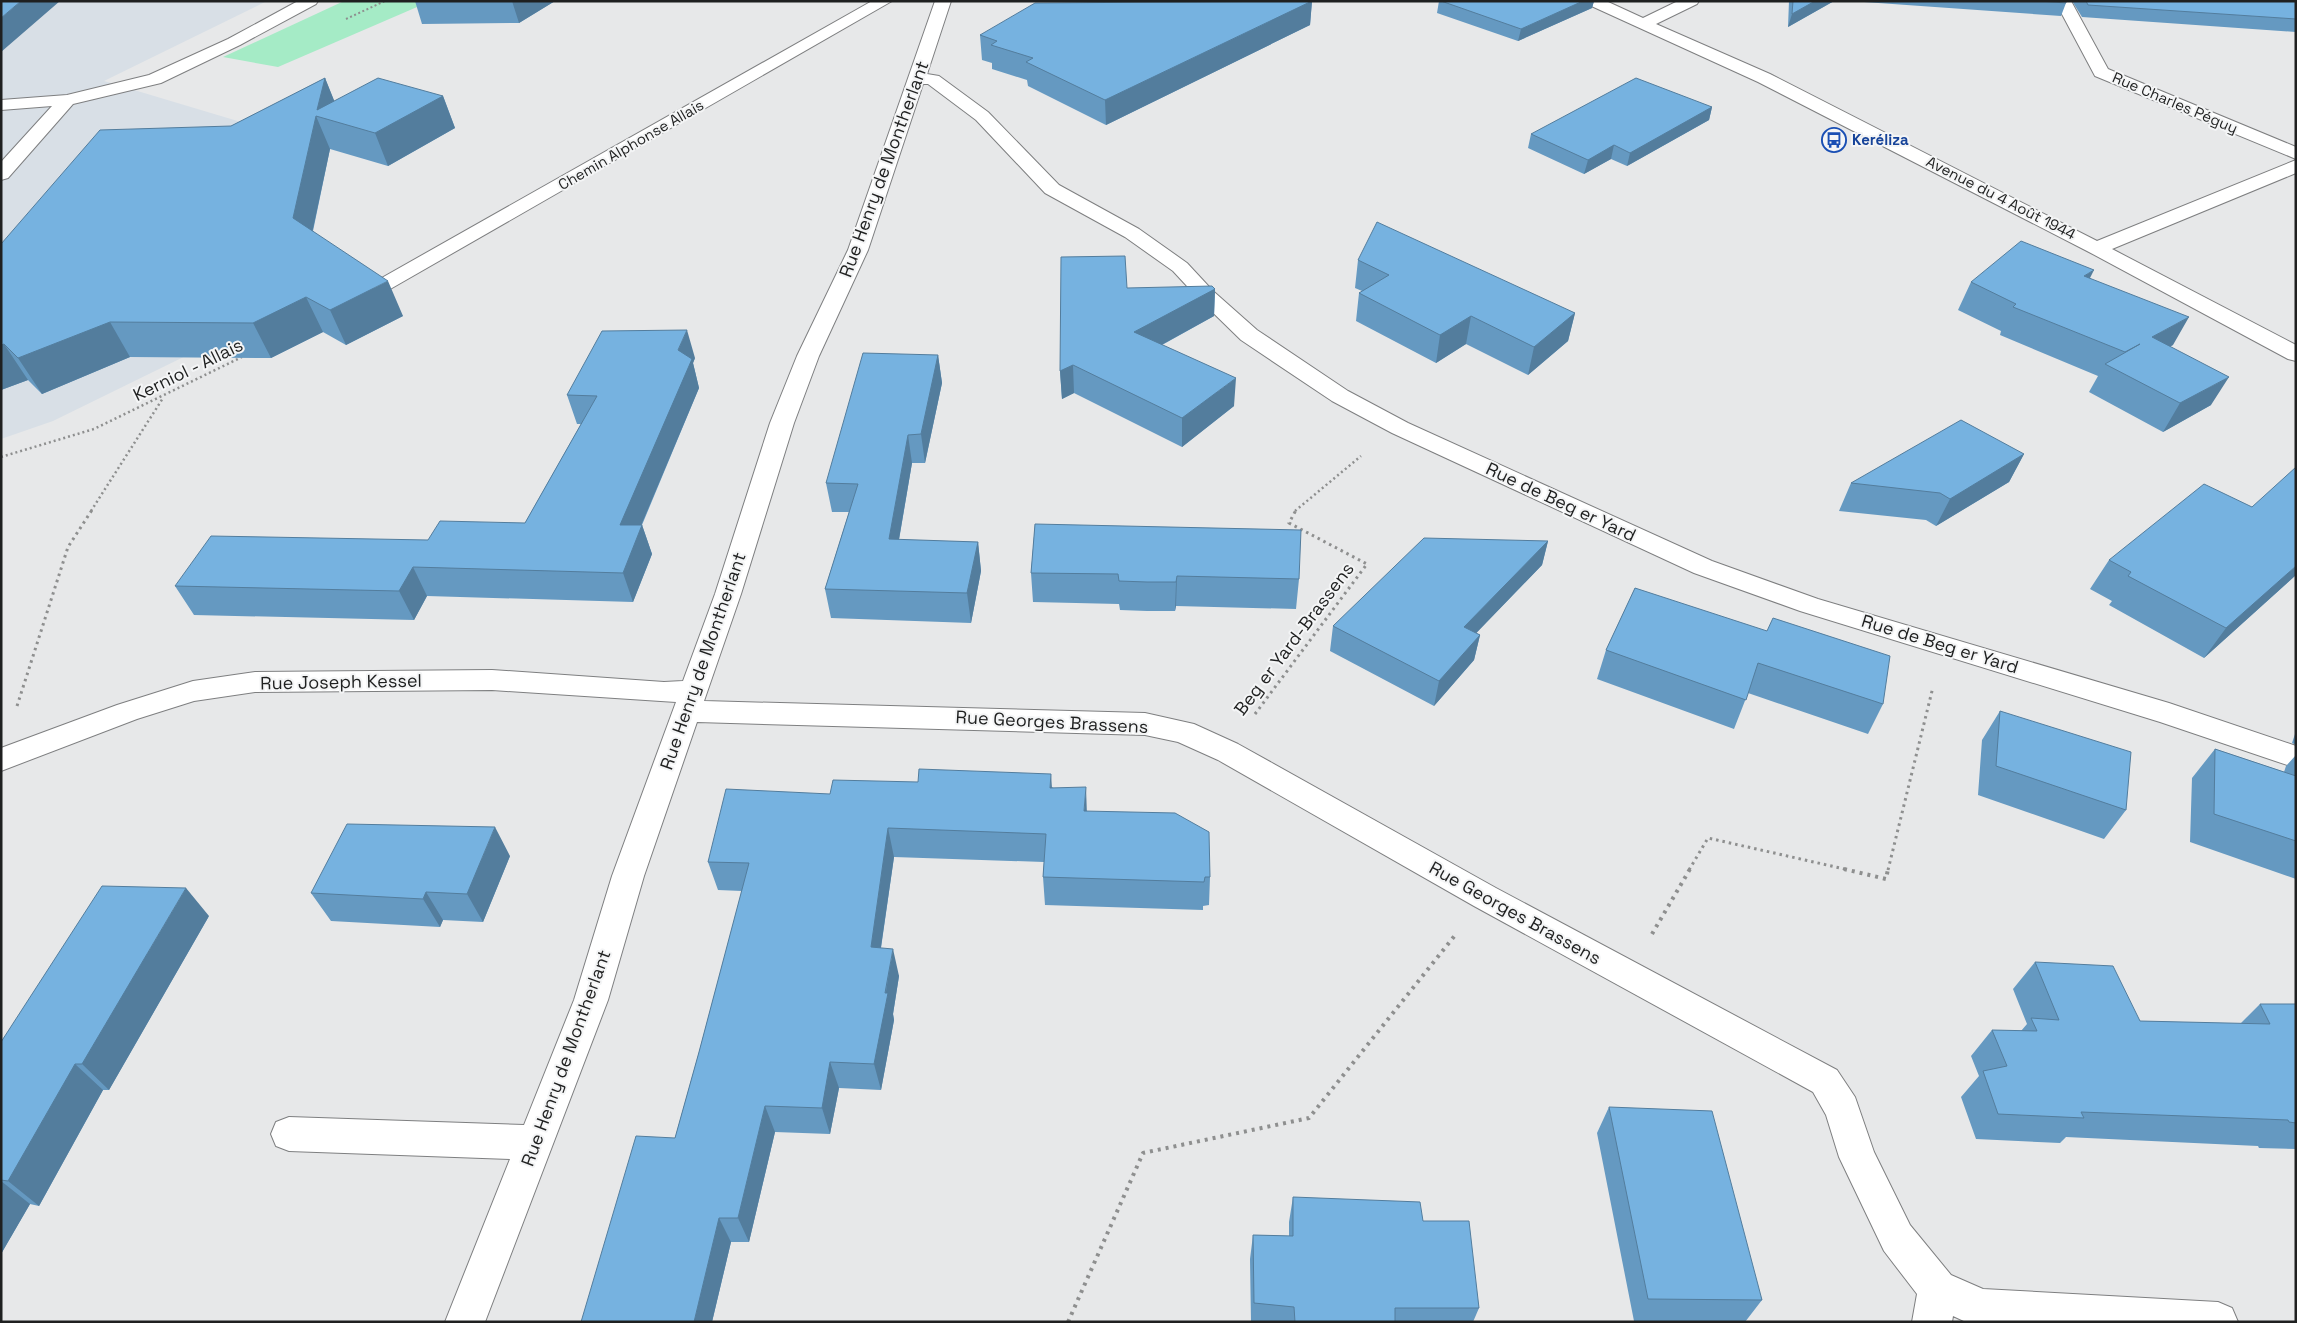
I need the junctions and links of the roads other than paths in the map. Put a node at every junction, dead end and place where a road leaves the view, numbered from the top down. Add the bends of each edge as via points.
1 (310, 1) edge
2 (884, 1) edge
3 (943, 1) edge
4 (1592, 1) edge
5 (1691, 1) edge
6 (2063, 1) edge
7 (1643, 24) junction
8 (918, 78) junction
9 (67, 100) junction
10 (1, 105) edge
11 (2296, 154) edge
12 (2296, 166) edge
13 (1, 174) edge
14 (2096, 248) junction
15 (378, 288) edge
16 (2296, 354) edge
17 (690, 701) junction
18 (11, 756) edge
19 (2296, 757) edge
20 (288, 1134) dead end
21 (535, 1143) junction
22 (1934, 1305) edge
23 (465, 1322) edge
24 (2218, 1322) edge

1 - 9 street via 155,79
2 - 15 street, Chemin Alphonse Allais
3 - 8 street, Rue Henry de Montherlant
4 - 7 street, Avenue du 4 Août 1944
5 - 7 street
6 - 11 street, Rue Charles Péguy via 2101,72
7 - 14 street, Avenue du 4 Août 1944 via 1764,78
8 - 17 street, Rue Henry de Montherlant via 858,250 808,356 782,423
8 - 19 street, Rue de Beg er Yard via 933,80 982,116 1052,189 1132,232 1180,268 1249,335 1340,396 1400,428 1703,566 1809,606 2169,714
9 - 10 street
9 - 13 street
12 - 14 street
14 - 16 street, Avenue du 4 Août 1944
17 - 18 street, Rue Joseph Kessel via 664,692 492,680 255,682 193,691
17 - 21 street, Rue Henry de Montherlant via 628,876 591,1000
17 - 22 street, Rue Georges Brassens via 1145,724 1184,732 1228,752 1485,898 1824,1081 1842,1109 1857,1157
20 - 21 street
21 - 23 street, Rue Henry de Montherlant
22 - 24 street, Rue Georges Brassens

